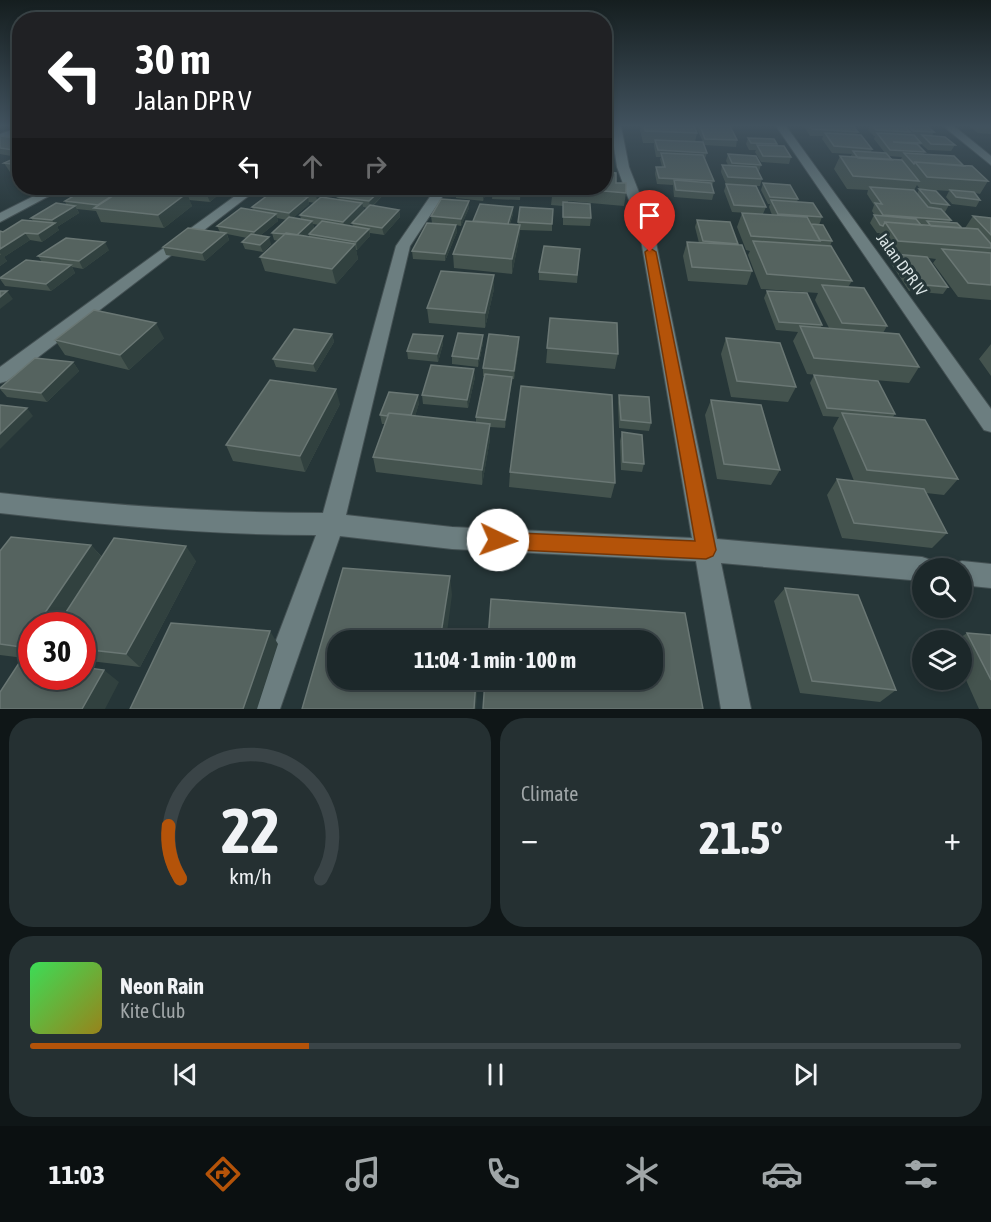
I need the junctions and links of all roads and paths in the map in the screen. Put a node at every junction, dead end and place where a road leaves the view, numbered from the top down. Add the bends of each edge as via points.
1 (621, 159) edge
2 (804, 159) edge
3 (44, 195) edge
4 (244, 195) edge
5 (437, 195) edge
6 (0, 218) edge
7 (0, 376) edge
8 (991, 424) edge
9 (0, 503) edge
10 (332, 524) junction
11 (706, 550) junction
12 (912, 568) edge
13 (972, 574) edge
14 (991, 576) edge
15 (265, 709) edge
16 (736, 709) edge

1 - 11 street via 646,228
2 - 8 street, Jalan DPR IV
3 - 6 street
4 - 7 street
5 - 10 street via 403,246
9 - 10 street via 124,517
10 - 11 street via 452,538
10 - 15 street
11 - 12 street
11 - 16 street
13 - 14 street

